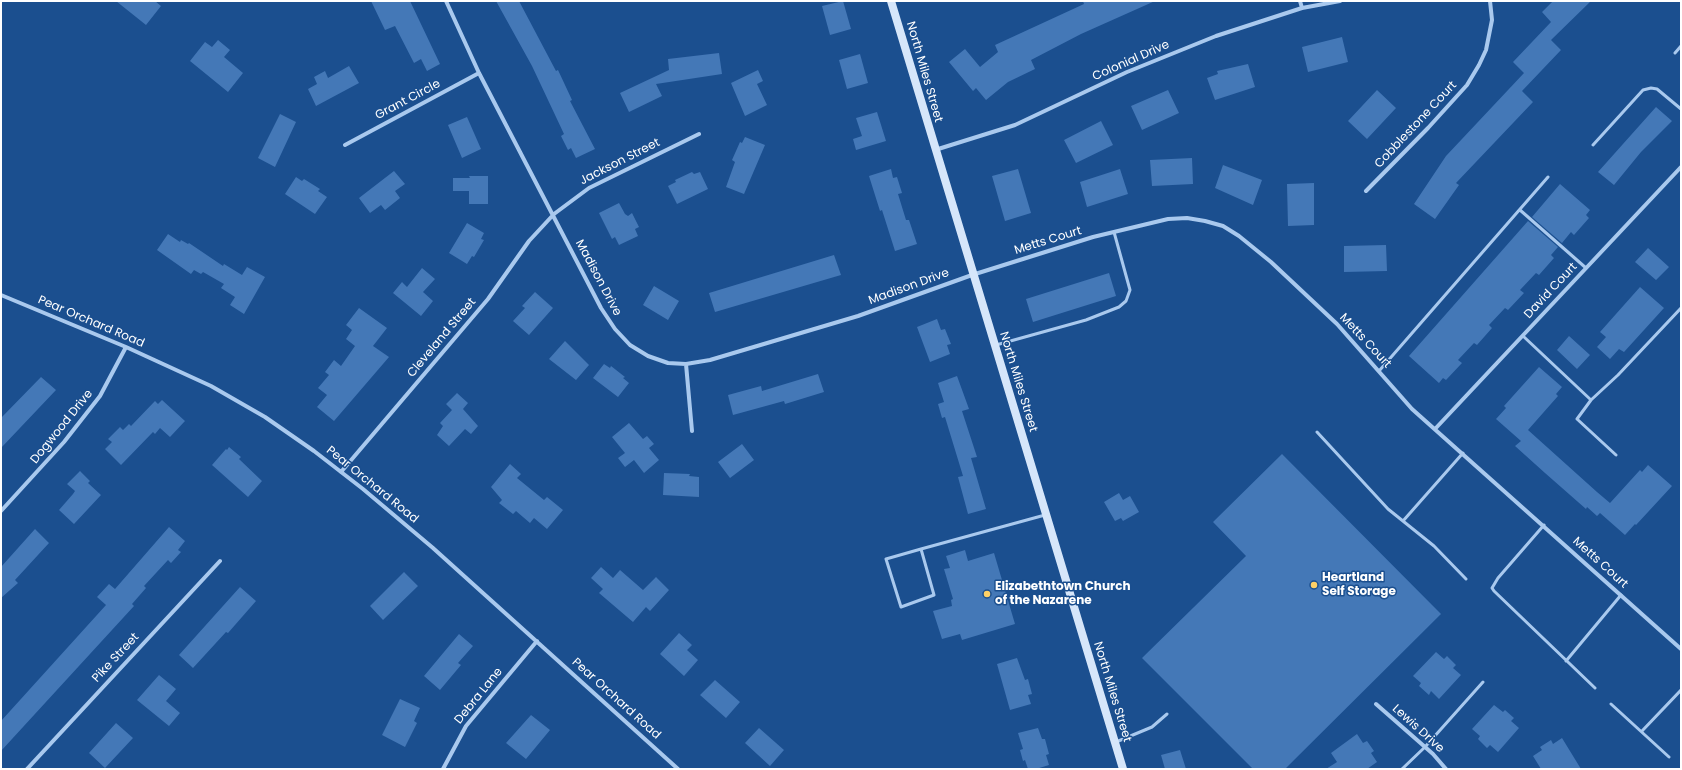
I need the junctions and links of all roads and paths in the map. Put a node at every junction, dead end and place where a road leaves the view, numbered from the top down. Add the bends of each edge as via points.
1 (446, 1) edge
2 (891, 1) edge
3 (1300, 1) edge
4 (1340, 1) edge
5 (1490, 1) edge
6 (1302, 8) junction
7 (1681, 46) edge
8 (1675, 53) dead end
9 (479, 73) junction
10 (1681, 108) edge
11 (699, 134) dead end
12 (345, 145) dead end
13 (1593, 145) dead end
14 (935, 151) junction
15 (1681, 167) edge
16 (1548, 177) dead end
17 (1366, 191) dead end
18 (1520, 210) junction
19 (554, 214) junction
20 (1114, 232) junction
21 (1586, 268) junction
22 (972, 275) junction
23 (1, 295) edge
24 (1681, 308) edge
25 (1523, 336) junction
26 (996, 345) junction
27 (126, 347) junction
28 (686, 364) junction
29 (1379, 371) junction
30 (1591, 400) junction
31 (1435, 429) junction
32 (692, 431) dead end
33 (1318, 432) dead end
34 (1463, 453) junction
35 (1616, 455) dead end
36 (341, 472) junction
37 (1, 511) edge
38 (1045, 515) junction
39 (1402, 521) junction
40 (1544, 525) junction
41 (921, 549) junction
42 (220, 561) dead end
43 (1466, 578) dead end
44 (1621, 595) junction
45 (537, 641) junction
46 (1681, 649) edge
47 (1566, 661) junction
48 (1484, 682) dead end
49 (1595, 688) dead end
50 (1681, 690) edge
51 (1376, 704) dead end
52 (1612, 704) dead end
53 (1168, 714) dead end
54 (1642, 731) junction
55 (1115, 743) junction
56 (1425, 747) junction
57 (1669, 757) dead end
58 (26, 769) edge
59 (443, 769) edge
60 (678, 769) edge
61 (1123, 769) edge
62 (1402, 769) edge
63 (1446, 769) edge

1 - 9 street, Madison Drive
2 - 14 main road, North Miles Street
3 - 6 street
4 - 6 street, Colonial Drive
5 - 17 street, Cobblestone Court via 1492,20 1486,50 1467,85
6 - 14 street, Colonial Drive via 1216,36 1127,72 1015,126
7 - 8 lane
9 - 12 street, Grant Circle
9 - 19 street, Madison Drive
10 - 13 lane via 1657,90 1643,90
11 - 19 street, Jackson Street via 588,188
14 - 22 main road, North Miles Street
15 - 21 street, David Court
16 - 18 lane
18 - 21 lane
18 - 29 lane
19 - 28 street, Madison Drive via 586,282 615,329 630,345 648,356 668,363
19 - 36 street, Cleveland Street via 528,241 488,299
20 - 22 street, Metts Court
20 - 26 lane via 1130,290 1126,301 1119,307 1086,320
20 - 29 street, Metts Court via 1168,219 1187,218 1223,226 1271,262 1337,324
21 - 25 street, David Court
22 - 26 main road, North Miles Street
22 - 28 street, Madison Drive via 858,316 710,360
23 - 27 street, Pear Orchard Road
24 - 30 lane
25 - 30 lane
25 - 31 street, David Court
26 - 38 main road, North Miles Street
27 - 36 street, Pear Orchard Road via 211,386 264,417
27 - 37 street, Dogwood Drive via 100,396 54,454
28 - 32 street
29 - 31 street, Metts Court via 1412,409
30 - 35 lane via 1577,420
31 - 34 street, Metts Court
33 - 39 lane via 1373,495
34 - 39 lane
34 - 40 street, Metts Court
36 - 45 street, Pear Orchard Road via 428,543
38 - 41 lane
38 - 55 main road, North Miles Street
39 - 43 lane via 1434,546
40 - 44 street, Metts Court
40 - 47 lane via 1492,588
41 - 41 lane via 886,559 901,607 934,595
42 - 58 street, Pike Street
44 - 46 street, Metts Court
44 - 47 lane
45 - 59 street, Debra Lane via 466,726
45 - 60 street, Pear Orchard Road
47 - 49 lane
48 - 56 lane
50 - 54 lane
51 - 56 street, Lewis Drive
52 - 54 lane
53 - 55 lane via 1152,727
54 - 57 lane
55 - 61 main road, North Miles Street
56 - 62 lane
56 - 63 street, Lewis Drive

